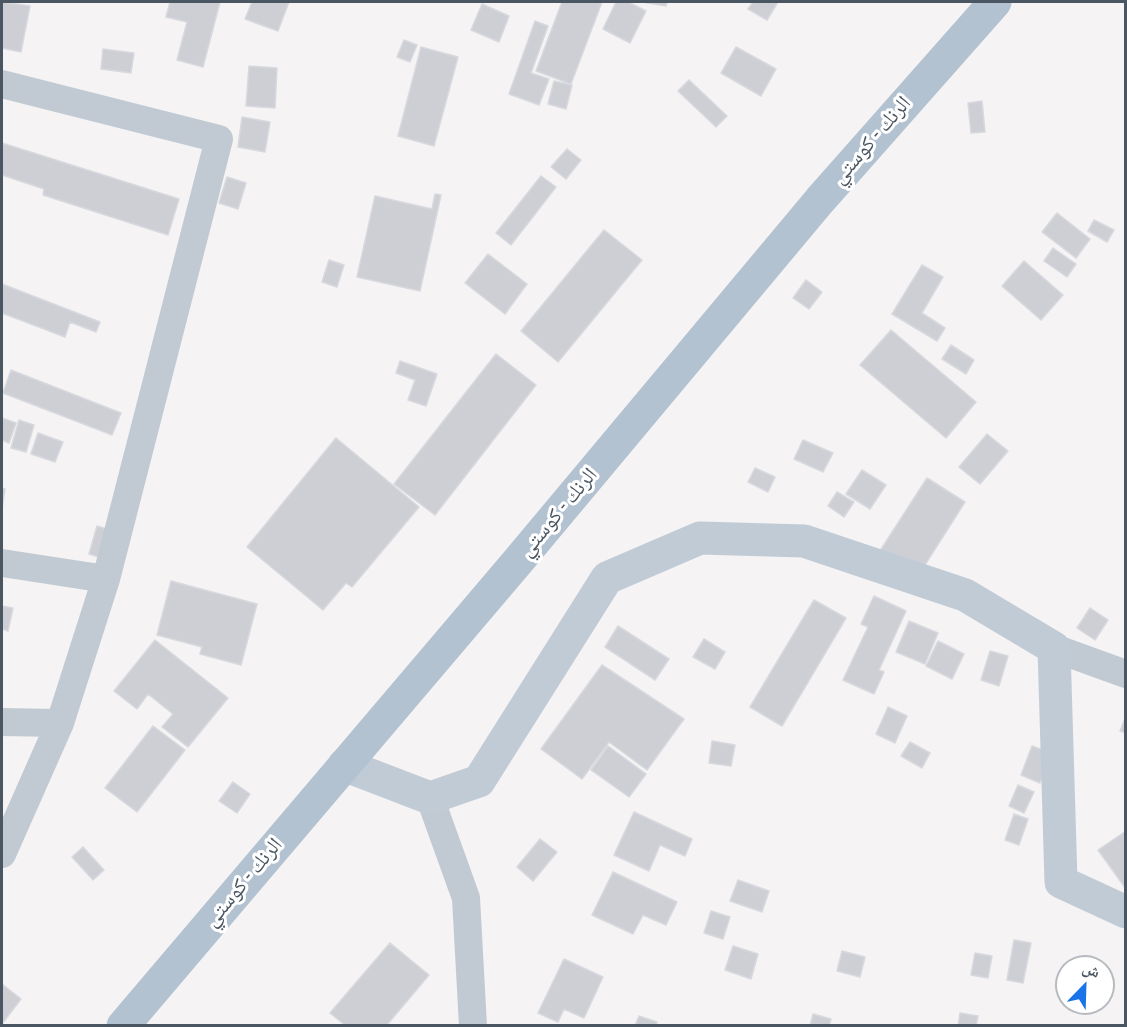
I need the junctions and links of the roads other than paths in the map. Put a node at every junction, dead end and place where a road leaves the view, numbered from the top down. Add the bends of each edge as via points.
1 (995, 2) edge
2 (2, 84) edge
3 (2, 562) edge
4 (106, 579) junction
5 (1054, 648) junction
6 (1125, 674) edge
7 (2, 723) edge
8 (60, 723) junction
9 (344, 765) junction
10 (430, 798) junction
11 (2, 854) edge
12 (1125, 912) edge
13 (123, 1026) edge
14 (473, 1026) edge

1 - 9 main road, الرنك - كوستي via 820,200
2 - 4 street via 219,139
3 - 4 street
4 - 8 street
5 - 6 street
5 - 10 street via 965,595 804,541 700,538 607,578 479,782
5 - 12 street via 1061,882
7 - 8 street
8 - 11 street
9 - 10 street
9 - 13 main road, الرنك - كوستي
10 - 14 street via 466,898

